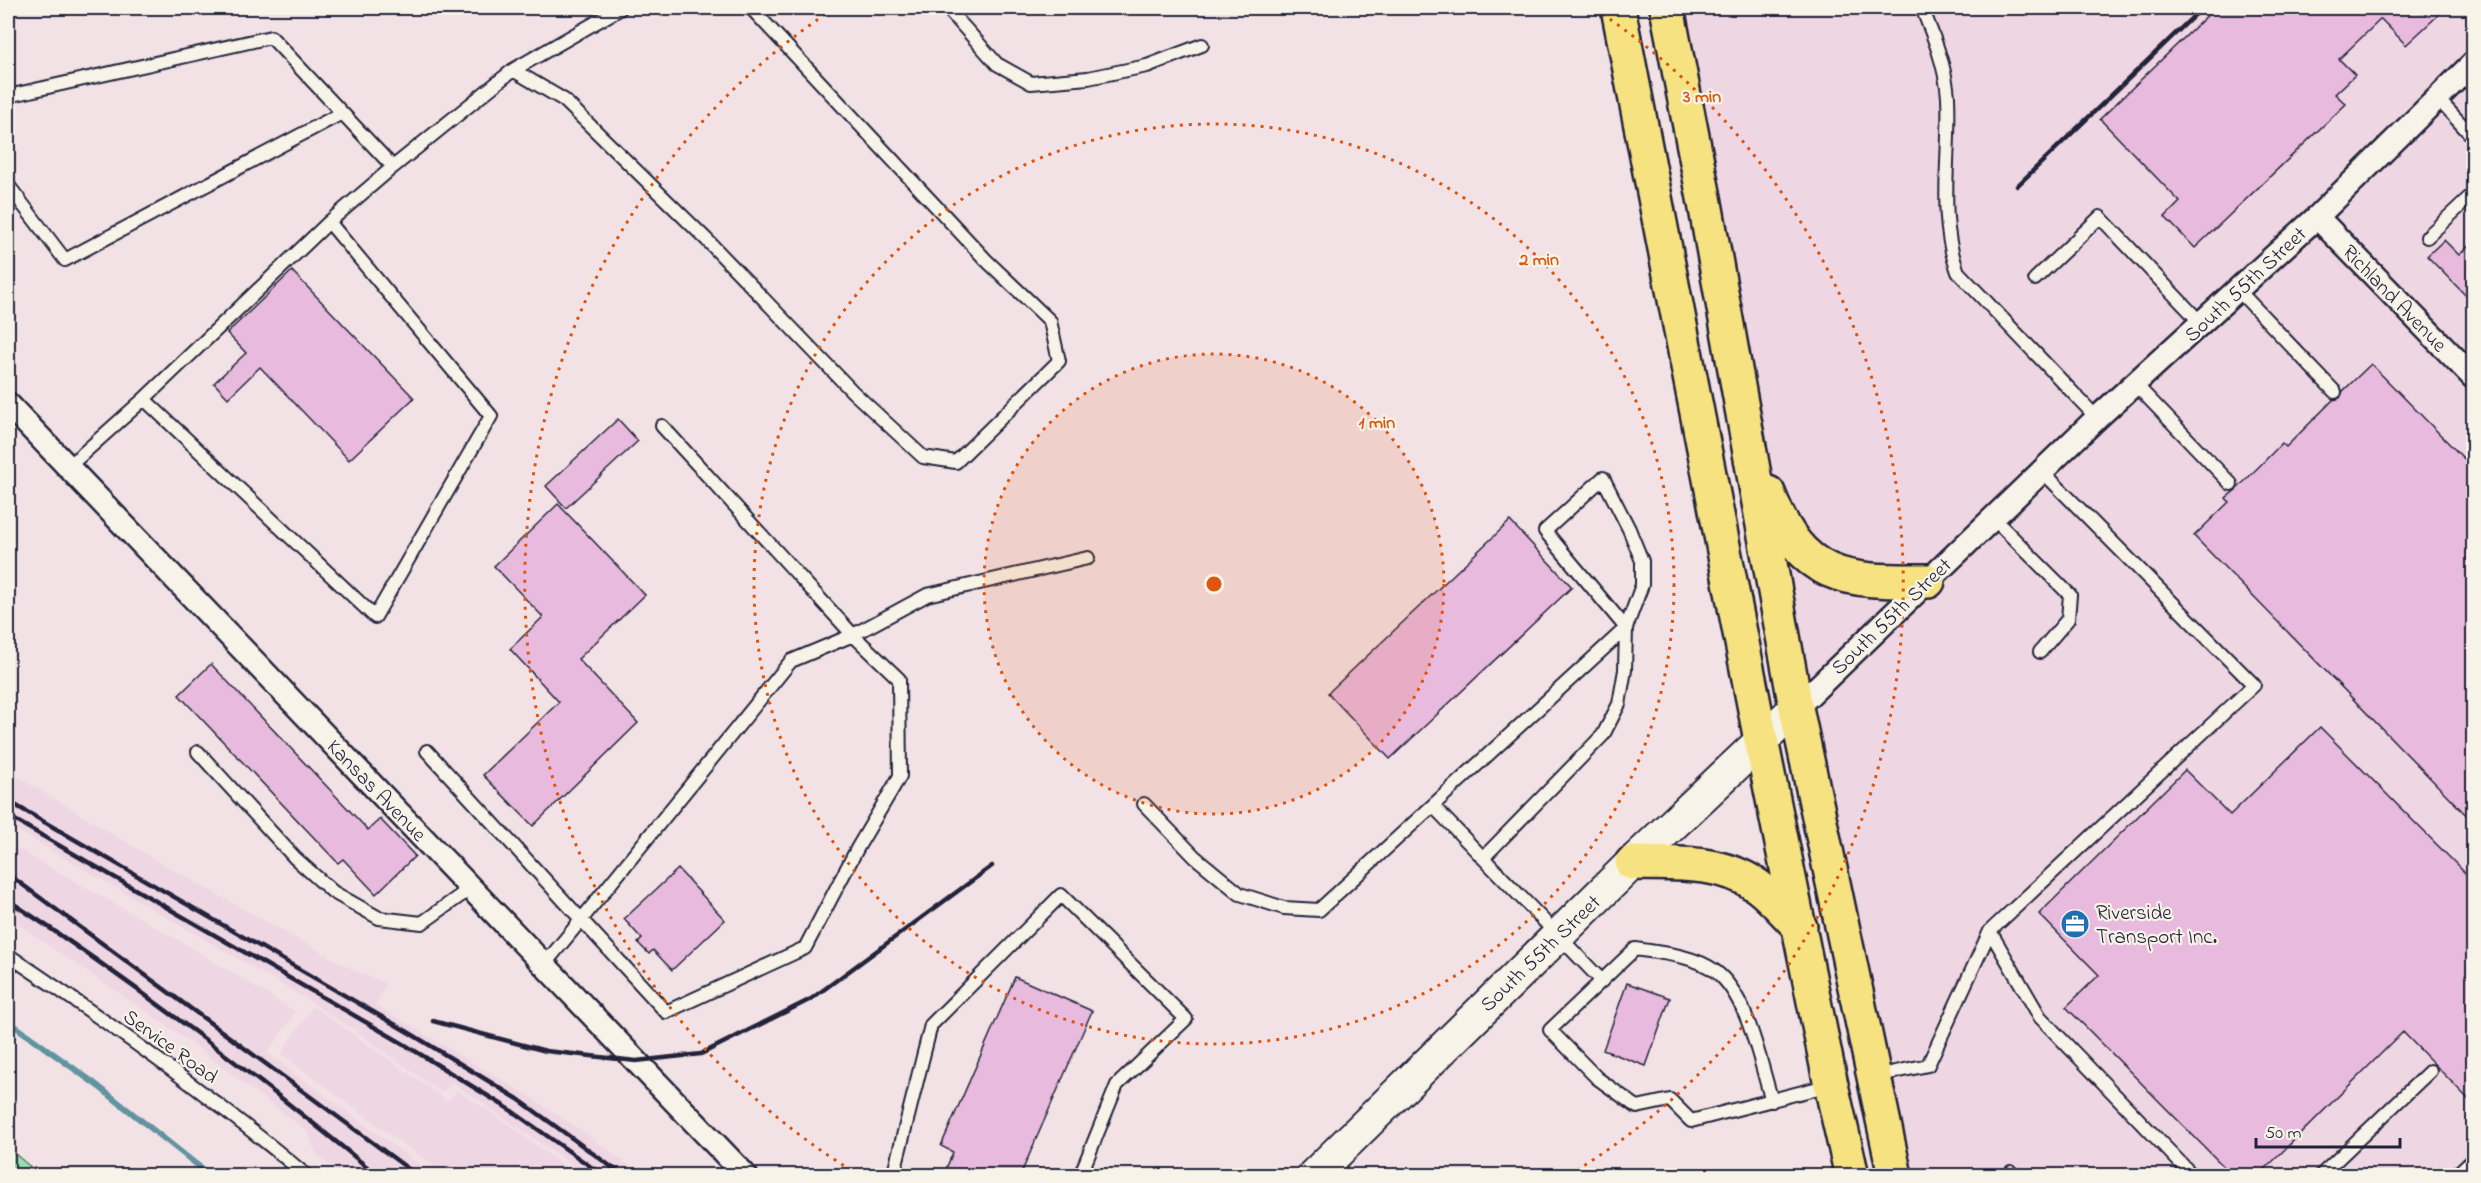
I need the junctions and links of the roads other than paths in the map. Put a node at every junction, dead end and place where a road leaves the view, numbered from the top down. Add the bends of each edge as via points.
1 (621, 8) edge
2 (751, 8) edge
3 (947, 8) edge
4 (1618, 8) edge
5 (1667, 8) edge
6 (1922, 8) edge
7 (1202, 45) dead end
8 (2474, 62) edge
9 (513, 70) junction
10 (8, 96) edge
11 (2437, 98) junction
12 (342, 113) junction
13 (2474, 138) edge
14 (393, 167) junction
15 (8, 185) edge
16 (2474, 193) edge
17 (2317, 217) junction
18 (329, 222) junction
19 (2427, 237) dead end
20 (2035, 279) dead end
21 (2238, 290) junction
22 (2201, 323) junction
23 (2474, 378) edge
24 (2135, 384) junction
25 (2335, 392) dead end
26 (144, 399) junction
27 (8, 404) edge
28 (2097, 418) junction
29 (662, 426) dead end
30 (1746, 437) junction
31 (68, 467) junction
32 (2042, 471) junction
33 (2231, 484) dead end
34 (1993, 518) junction
35 (1088, 558) dead end
36 (1928, 581) junction
37 (1626, 628) junction
38 (852, 635) junction
39 (2040, 652) dead end
40 (1796, 708) junction
41 (1761, 740) junction
42 (427, 751) dead end
43 (198, 752) dead end
44 (1144, 804) dead end
45 (1433, 806) junction
46 (1483, 858) junction
47 (1632, 863) junction
48 (471, 888) junction
49 (580, 920) junction
50 (1800, 927) junction
51 (1990, 931) junction
52 (1559, 936) junction
53 (8, 955) edge
54 (544, 965) junction
55 (1602, 981) junction
56 (2430, 1071) dead end
57 (1874, 1076) junction
58 (1831, 1085) junction
59 (1772, 1101) junction
60 (2474, 1158) edge
61 (307, 1176) edge
62 (746, 1176) edge
63 (893, 1176) edge
64 (1080, 1176) edge
65 (1313, 1176) edge
66 (1852, 1176) edge
67 (1896, 1176) edge
68 (2193, 1176) edge
69 (2320, 1176) edge
70 (2455, 1176) edge

1 - 9 lane
2 - 9 lane via 986,260 1050,321 1059,361 956,462 922,457 852,392 707,240 564,100
3 - 7 lane via 997,64 1031,83 1088,78 1147,66
4 - 41 main road
5 - 30 main road
6 - 28 lane via 1948,95 1946,196 1951,252 1958,272
8 - 11 street, South 55th Street
9 - 14 lane
10 - 12 lane via 271,37
11 - 13 lane
11 - 17 street, South 55th Street
12 - 14 lane
12 - 15 lane via 65,260
14 - 18 lane
16 - 19 lane
17 - 21 street, South 55th Street
17 - 23 street, Richland Avenue
18 - 26 lane
18 - 26 lane via 491,416 375,617
20 - 22 lane via 2100,218
21 - 22 street, South 55th Street
21 - 25 lane
22 - 24 street, South 55th Street
24 - 28 street, South 55th Street
24 - 33 lane
26 - 31 lane
27 - 31 street, Kansas Avenue
28 - 32 street, South 55th Street
29 - 38 lane
30 - 36 main road via 1779,521 1803,554 1836,574 1876,581
30 - 40 main road
31 - 48 street, Kansas Avenue
32 - 34 street, South 55th Street
32 - 51 lane via 2254,685
34 - 36 street, South 55th Street
34 - 39 lane via 2070,596 2068,619
35 - 38 lane via 927,595
36 - 40 street, South 55th Street
37 - 37 lane via 1545,531 1603,478 1642,561 1642,585
37 - 45 lane
37 - 46 lane via 1619,704 1603,735
38 - 49 lane via 791,661
38 - 49 lane via 899,679 900,776 805,948 666,1012
40 - 41 main road, South 55th Street
40 - 57 main road
41 - 47 main road, South 55th Street
41 - 50 main road
42 - 49 lane
43 - 48 lane via 310,872 333,892 379,918 422,923
44 - 45 lane via 1195,856 1240,894 1284,908 1319,910
45 - 46 lane
46 - 52 lane
47 - 50 main road via 1730,871 1756,885
47 - 52 main road, South 55th Street
48 - 54 street, Kansas Avenue
49 - 54 lane
50 - 58 main road
51 - 57 lane via 1928,1065
51 - 68 lane via 2040,1017
52 - 55 lane
52 - 65 main road, South 55th Street
53 - 61 lane, Service Road via 187,1081
54 - 62 street, Kansas Avenue
55 - 59 lane via 1635,949 1683,957 1715,972 1742,1004
55 - 59 lane via 1550,1030 1597,1078 1637,1107 1670,1100 1691,1120
56 - 69 lane
57 - 67 main road
58 - 59 lane
58 - 66 main road
60 - 70 lane
63 - 64 lane via 931,1025 1060,895 1186,1019 1118,1085

